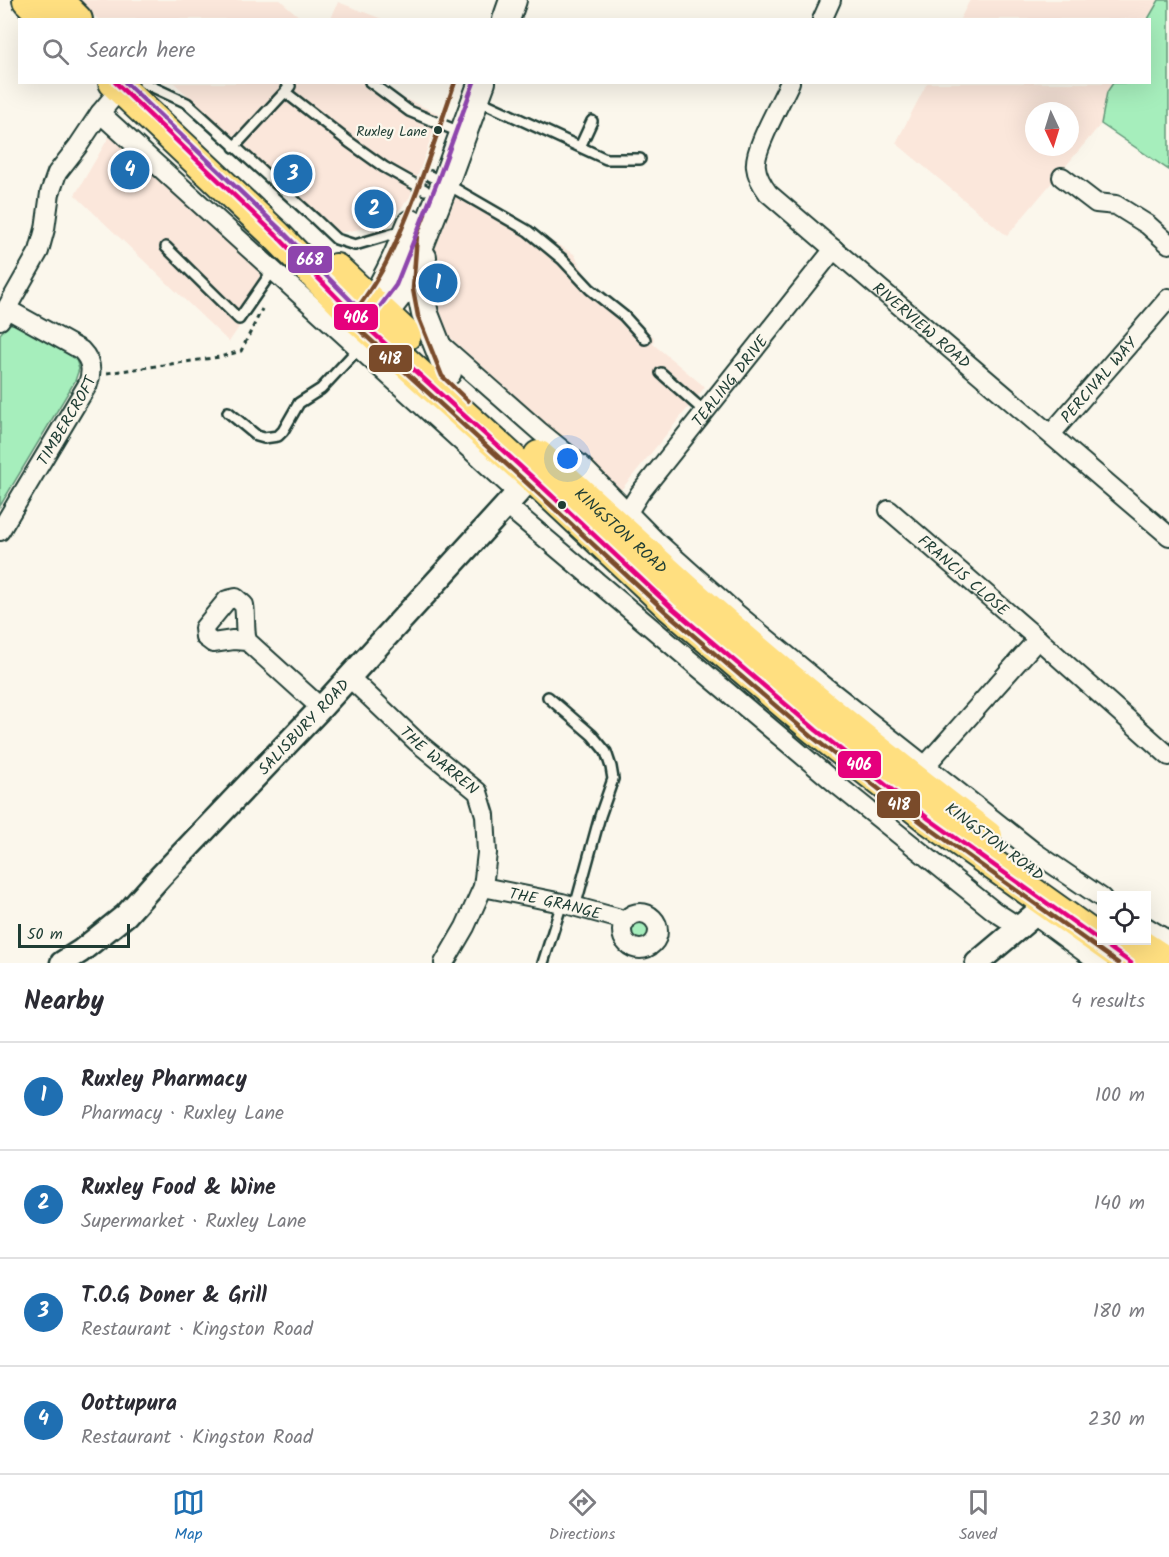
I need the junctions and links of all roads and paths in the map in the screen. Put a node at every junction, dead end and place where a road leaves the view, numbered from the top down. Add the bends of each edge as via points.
1 (28, 0) edge
2 (57, 0) edge
3 (494, 0) edge
4 (513, 0) edge
5 (831, 0) edge
6 (46, 18) edge
7 (75, 18) edge
8 (488, 18) edge
9 (507, 18) edge
10 (823, 18) edge
11 (130, 84) edge
12 (373, 84) edge
13 (789, 84) edge
14 (289, 86) edge
15 (474, 88) edge
16 (100, 113) junction
17 (592, 121) dead end
18 (455, 130) junction
19 (234, 147) junction
20 (580, 147) junction
21 (640, 159) dead end
22 (1062, 177) dead end
23 (433, 183) junction
24 (417, 232) junction
25 (1169, 244) edge
26 (166, 247) dead end
27 (834, 249) junction
28 (273, 270) junction
29 (1169, 298) edge
30 (264, 304) dead end
31 (3, 315) edge
32 (369, 323) junction
33 (435, 339) junction
34 (645, 339) dead end
35 (448, 372) junction
36 (661, 373) dead end
37 (91, 375) junction
38 (704, 411) junction
39 (228, 412) dead end
40 (1051, 434) junction
41 (518, 491) junction
42 (889, 510) dead end
43 (628, 512) junction
44 (0, 531) edge
45 (1169, 536) edge
46 (1038, 639) junction
47 (247, 641) dead end
48 (349, 677) junction
49 (548, 697) dead end
50 (321, 708) junction
51 (1169, 756) edge
52 (925, 766) junction
53 (483, 887) junction
54 (1097, 895) edge
55 (568, 905) junction
56 (1034, 916) junction
57 (1097, 916) edge
58 (625, 922) dead end
59 (1151, 930) edge
60 (1169, 941) edge
61 (1141, 945) edge
62 (62, 963) edge
63 (444, 963) edge
64 (543, 963) edge
65 (977, 963) edge
66 (1099, 963) edge
67 (1131, 963) edge
68 (1168, 963) edge

1 - 6 highway
2 - 7 highway
3 - 8 main road
4 - 9 main road
5 - 10 street
11 - 16 street, TIMBERCROFT
11 - 19 lane via 187,104
11 - 32 highway, KINGSTON ROAD via 277,236
12 - 18 lane via 409,111
13 - 27 street, RIVERVIEW ROAD via 755,165 768,193
14 - 19 lane
14 - 23 lane via 350,142 384,167
15 - 18 main road
15 - 20 lane
16 - 28 street
16 - 31 street, TIMBERCROFT via 57,173 39,251
17 - 20 lane
18 - 23 main road
19 - 24 lane via 336,239 355,245
20 - 21 lane via 606,159
22 - 25 street via 1096,203 1116,205 1148,225
23 - 24 main road
23 - 34 lane via 528,231
24 - 32 main road via 403,289
24 - 33 main road via 424,314
26 - 28 lane via 240,319
27 - 38 street, TEALING DRIVE
27 - 40 street, RIVERVIEW ROAD
28 - 32 street
29 - 40 street, PERCIVAL WAY
30 - 37 path via 240,351
31 - 37 street, TIMBERCROFT via 81,350 88,357
32 - 35 highway, KINGSTON ROAD
32 - 39 lane via 321,389 299,403 278,436 257,436
32 - 41 highway, KINGSTON ROAD
33 - 35 main road
33 - 43 street, KINGSTON ROAD via 581,465
35 - 57 highway, KINGSTON ROAD via 688,591 808,693 923,787
36 - 38 lane
37 - 44 street, TIMBERCROFT
38 - 43 street, TEALING DRIVE
40 - 45 street, RIVERVIEW ROAD
41 - 48 street, SALISBURY ROAD
41 - 56 highway, KINGSTON ROAD via 671,607 929,819
42 - 46 street, FRANCIS CLOSE
43 - 52 street, KINGSTON ROAD via 736,613
46 - 51 street, FRANCIS CLOSE
46 - 52 street
47 - 50 street
48 - 50 street, SALISBURY ROAD
48 - 53 street, THE WARREN via 417,742 478,792 485,815 487,853
49 - 55 lane via 592,735 606,752 611,767 612,779
50 - 62 street, SALISBURY ROAD via 126,915
52 - 54 street, KINGSTON ROAD via 1033,851
53 - 55 street, THE GRANGE
53 - 63 street, THE WARREN
55 - 58 street, THE GRANGE
55 - 64 lane
56 - 65 street
56 - 66 street
56 - 67 highway, KINGSTON ROAD
59 - 60 street
61 - 68 highway

